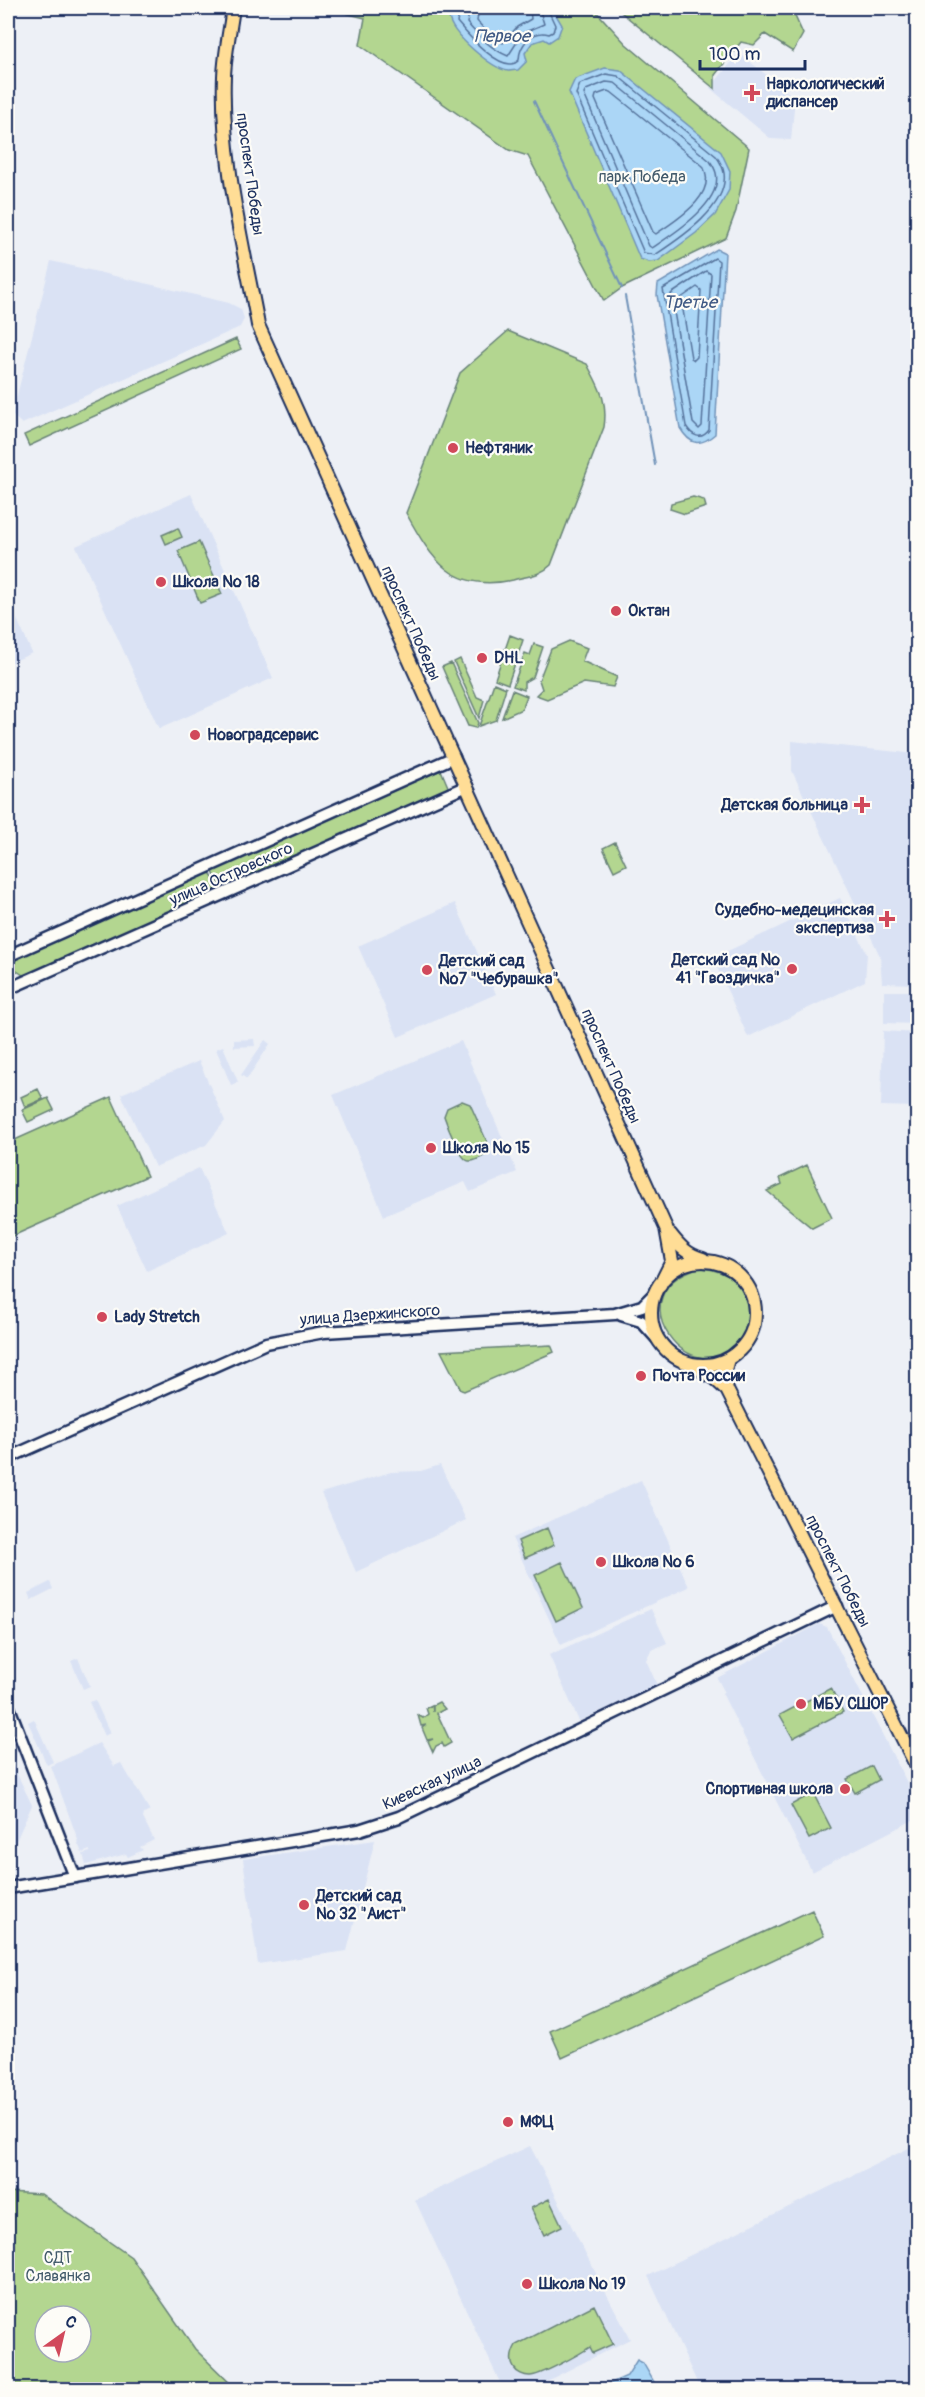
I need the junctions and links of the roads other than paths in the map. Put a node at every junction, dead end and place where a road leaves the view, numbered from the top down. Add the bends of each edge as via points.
1 (233, 8) edge
2 (454, 757) junction
3 (467, 786) junction
4 (8, 956) edge
5 (8, 989) edge
6 (666, 1228) junction
7 (708, 1261) junction
8 (658, 1289) junction
9 (615, 1314) junction
10 (660, 1342) junction
11 (728, 1359) junction
12 (692, 1364) junction
13 (727, 1390) junction
14 (8, 1458) edge
15 (837, 1606) junction
16 (8, 1705) edge
17 (918, 1769) edge
18 (75, 1877) junction
19 (8, 1888) edge

1 - 2 main road, проспект Победы via 224,103 236,209 258,325
2 - 3 main road, проспект Победы
2 - 4 main road, улица Островского
3 - 5 main road, улица Островского
3 - 6 main road, проспект Победы
6 - 7 main road, проспект Победы via 682,1249
6 - 8 main road, проспект Победы via 672,1261
7 - 8 main road via 684,1263
7 - 11 main road via 738,1274 751,1292 756,1308 747,1342
8 - 9 main road, улица Дзержинского via 642,1306
8 - 10 main road via 651,1311
9 - 10 main road, улица Дзержинского via 636,1319
9 - 14 main road, улица Дзержинского via 324,1332 266,1343
10 - 12 main road via 678,1359
11 - 12 main road via 708,1365
11 - 13 main road, проспект Победы via 724,1373
12 - 13 main road, проспект Победы
13 - 15 main road, проспект Победы
15 - 17 main road, проспект Победы
15 - 18 main road, Киевская улица via 399,1817 358,1830
16 - 18 main road
18 - 19 main road, Киевская улица

